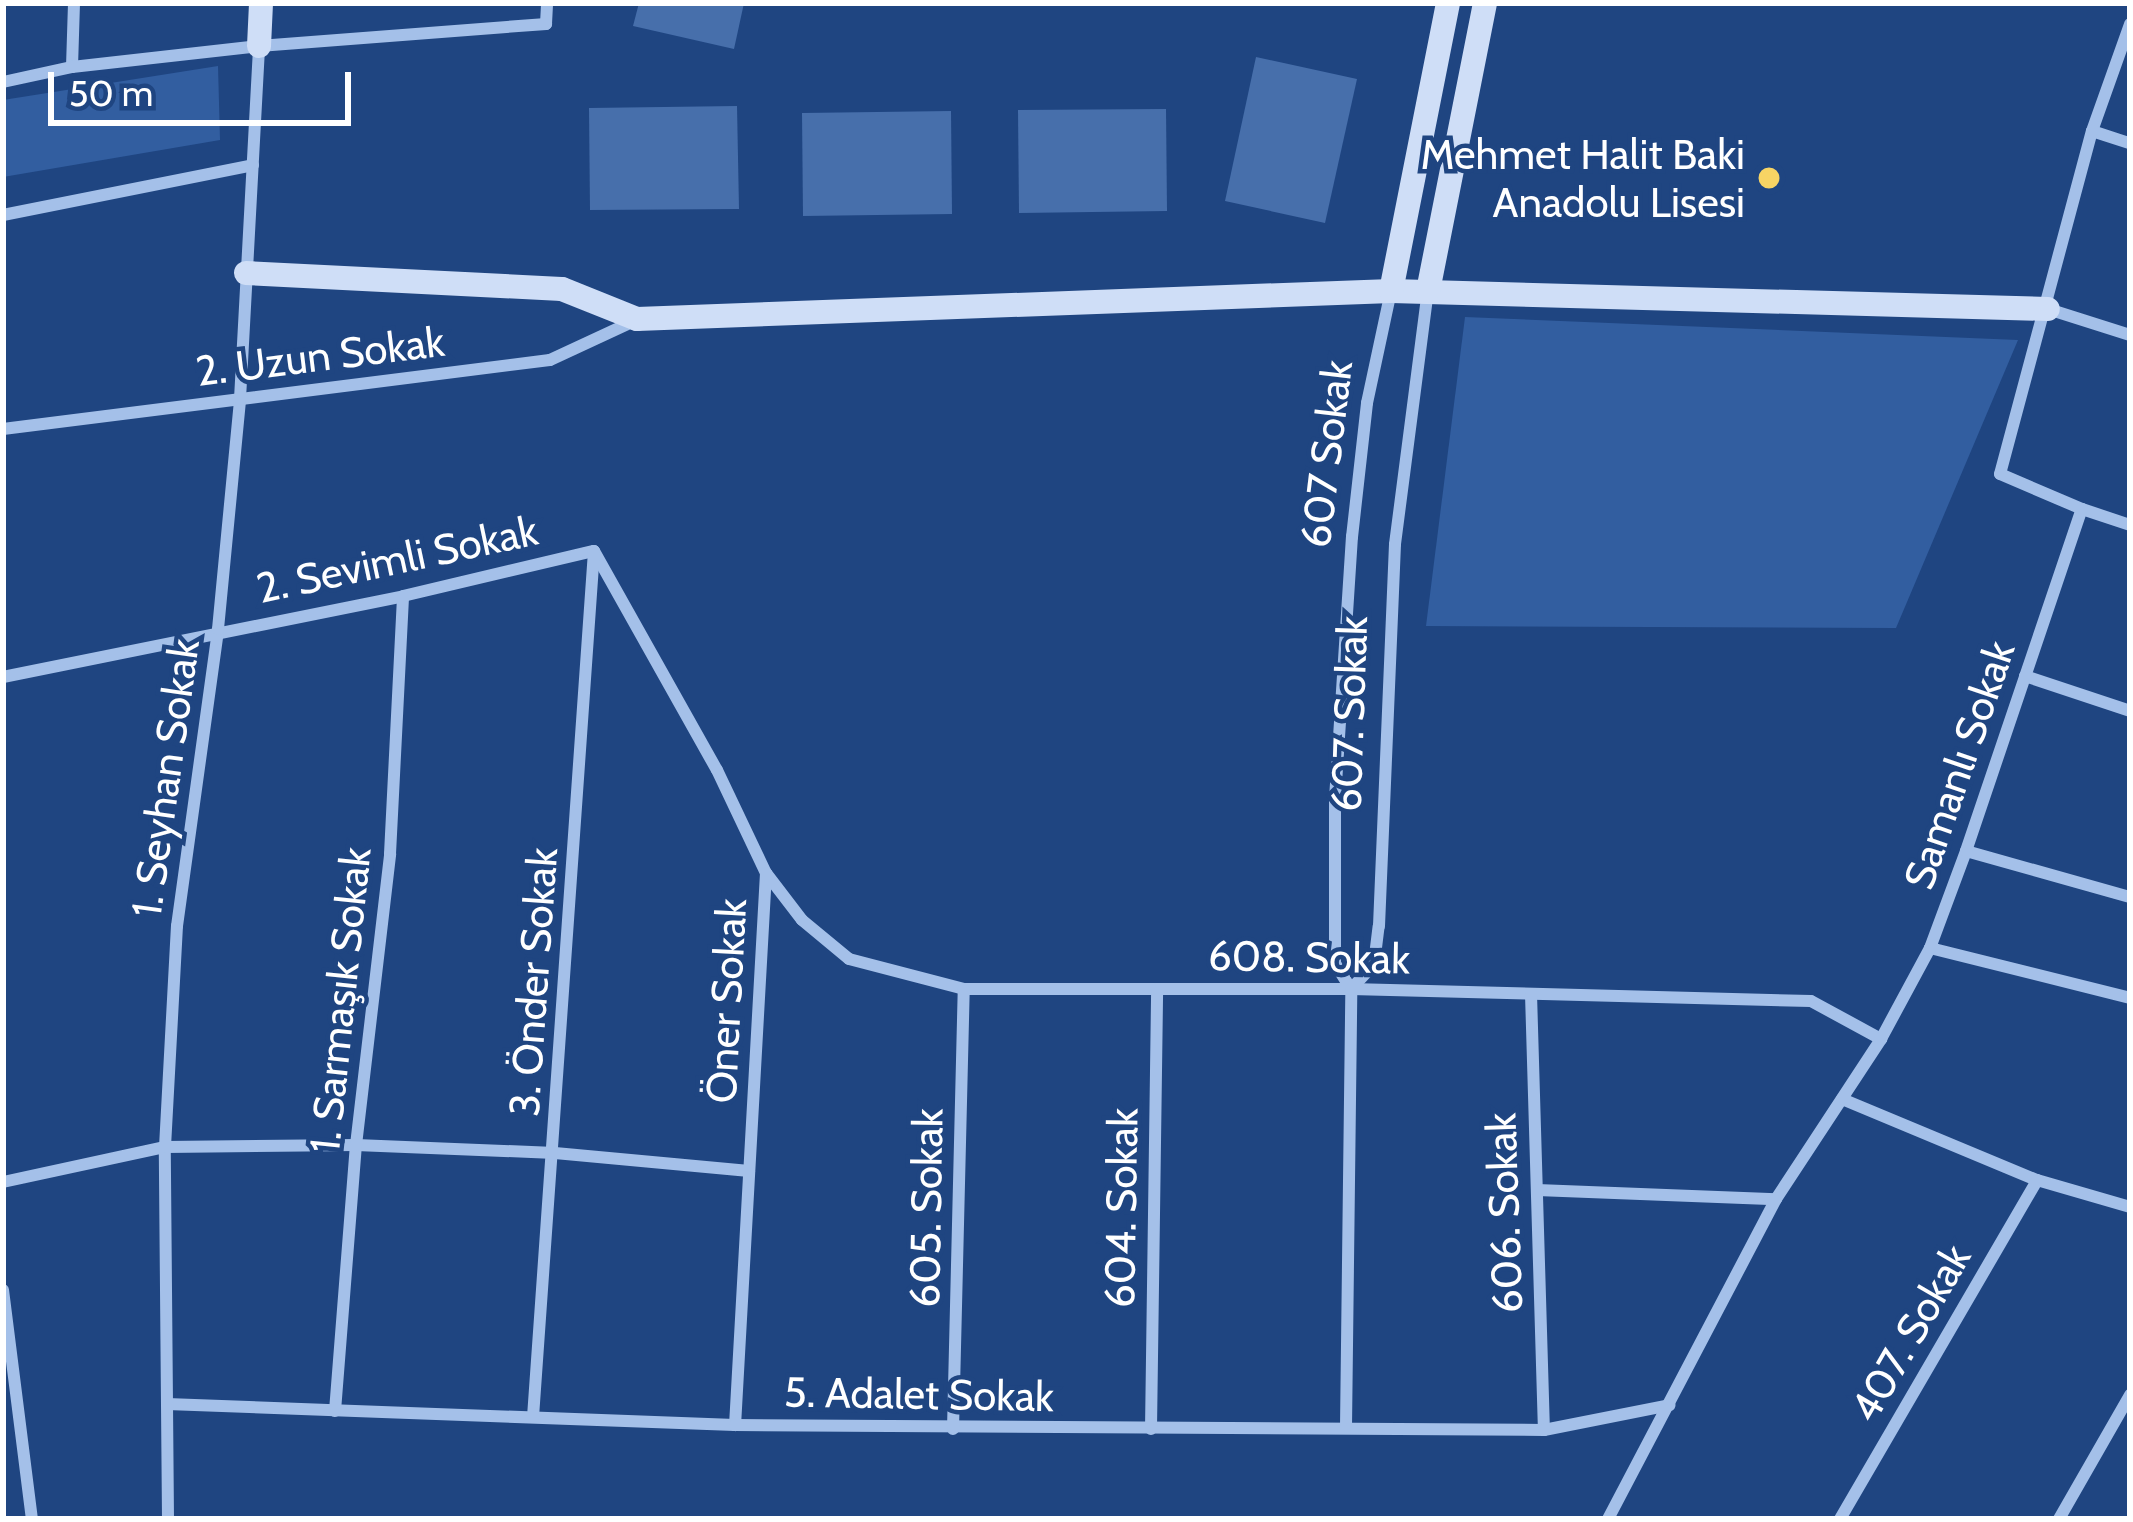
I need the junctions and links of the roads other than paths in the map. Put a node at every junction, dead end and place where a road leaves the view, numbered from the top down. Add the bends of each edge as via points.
1 (74, 3) edge
2 (261, 3) edge
3 (547, 3) edge
4 (1448, 3) edge
5 (1485, 3) edge
6 (2130, 24) edge
7 (259, 46) junction
8 (72, 67) junction
9 (3, 82) edge
10 (2092, 131) junction
11 (2130, 143) edge
12 (253, 165) junction
13 (3, 215) edge
14 (246, 272) junction
15 (1391, 291) junction
16 (1428, 292) junction
17 (2048, 309) junction
18 (638, 319) junction
19 (2130, 335) edge
20 (240, 399) junction
21 (3, 430) edge
22 (2082, 509) junction
23 (2130, 525) edge
24 (594, 550) junction
25 (403, 596) junction
26 (218, 629) junction
27 (3, 676) edge
28 (2025, 676) junction
29 (2130, 711) edge
30 (1966, 851) junction
31 (766, 873) junction
32 (2130, 898) edge
33 (1930, 948) junction
34 (964, 989) junction
35 (1157, 989) junction
36 (1351, 989) junction
37 (1531, 994) junction
38 (2130, 998) edge
39 (1881, 1040) junction
40 (1842, 1099) junction
41 (356, 1145) junction
42 (165, 1147) junction
43 (555, 1153) junction
44 (749, 1171) junction
45 (2037, 1180) junction
46 (3, 1182) edge
47 (1537, 1190) junction
48 (1776, 1199) junction
49 (2130, 1208) edge
50 (3, 1289) edge
51 (2130, 1395) edge
52 (166, 1404) junction
53 (1670, 1405) junction
54 (335, 1411) junction
55 (533, 1417) junction
56 (735, 1425) junction
57 (1346, 1427) junction
58 (953, 1429) junction
59 (1151, 1429) junction
60 (1544, 1430) junction
61 (32, 1519) edge
62 (168, 1519) edge
63 (1608, 1519) edge
64 (1840, 1519) edge
65 (2059, 1519) edge

1 - 8 street
2 - 7 street
3 - 7 street via 546,24
4 - 15 street, 607 Sokak
5 - 16 street, 607. Sokak
6 - 10 street
7 - 8 street
7 - 12 street, 1. Seyhan Sokak
8 - 9 street
10 - 11 street
10 - 17 street
12 - 13 street
12 - 14 street, 1. Seyhan Sokak
14 - 18 street via 562,289
14 - 20 street, 1. Seyhan Sokak
15 - 16 street
15 - 18 street
15 - 36 street, 607 Sokak via 1367,403 1335,799 1335,963
16 - 17 street
16 - 36 street, 607. Sokak via 1395,544 1379,926 1374,964
17 - 19 street
17 - 22 street via 2000,474
18 - 20 street, 2. Uzun Sokak via 550,360
20 - 21 street, 2. Uzun Sokak
20 - 26 street, 1. Seyhan Sokak
22 - 23 street
22 - 28 street, Samanlı Sokak
24 - 25 street, 2. Sevimli Sokak
24 - 31 street, Öner Sokak via 718,770
24 - 43 street, 3. Önder Sokak
25 - 26 street, 2. Sevimli Sokak
25 - 41 street, 1. Sarmaşık Sokak via 390,854
26 - 27 street, 2. Sevimli Sokak
26 - 42 street, 1. Seyhan Sokak via 177,926
28 - 29 street
28 - 30 street, Samanlı Sokak
30 - 32 street
30 - 33 street, Samanlı Sokak
31 - 34 street, 608. Sokak via 802,920 849,959
31 - 44 street, Öner Sokak
33 - 38 street
33 - 39 street, Samanlı Sokak
34 - 35 street, 608. Sokak
34 - 58 street, 605. Sokak
35 - 36 street, 608. Sokak
35 - 59 street, 604. Sokak
36 - 37 street, 608. Sokak
36 - 57 street, 607. Sokak
37 - 39 street, 608. Sokak via 1811,1000
37 - 47 street, 606. Sokak
39 - 40 street, Samanlı Sokak
40 - 45 street
40 - 48 street, Samanlı Sokak
41 - 42 street
41 - 43 street
41 - 54 street, 1. Sarmaşık Sokak
42 - 46 street
42 - 52 street, 1. Seyhan Sokak
43 - 44 street
43 - 55 street, 3. Önder Sokak
44 - 56 street, Öner Sokak
45 - 49 street
45 - 64 street, 407. Sokak
47 - 48 street
47 - 60 street, 606. Sokak
48 - 53 street, Samanlı Sokak
50 - 61 street
51 - 65 street
52 - 54 street, 5. Adalet Sokak
52 - 62 street, 1. Seyhan Sokak
53 - 60 street, 5. Adalet Sokak
53 - 63 street, Samanlı Sokak
54 - 55 street, 5. Adalet Sokak
55 - 56 street, 5. Adalet Sokak
56 - 58 street, 5. Adalet Sokak
57 - 59 street, 5. Adalet Sokak
57 - 60 street, 5. Adalet Sokak
58 - 59 street, 5. Adalet Sokak

